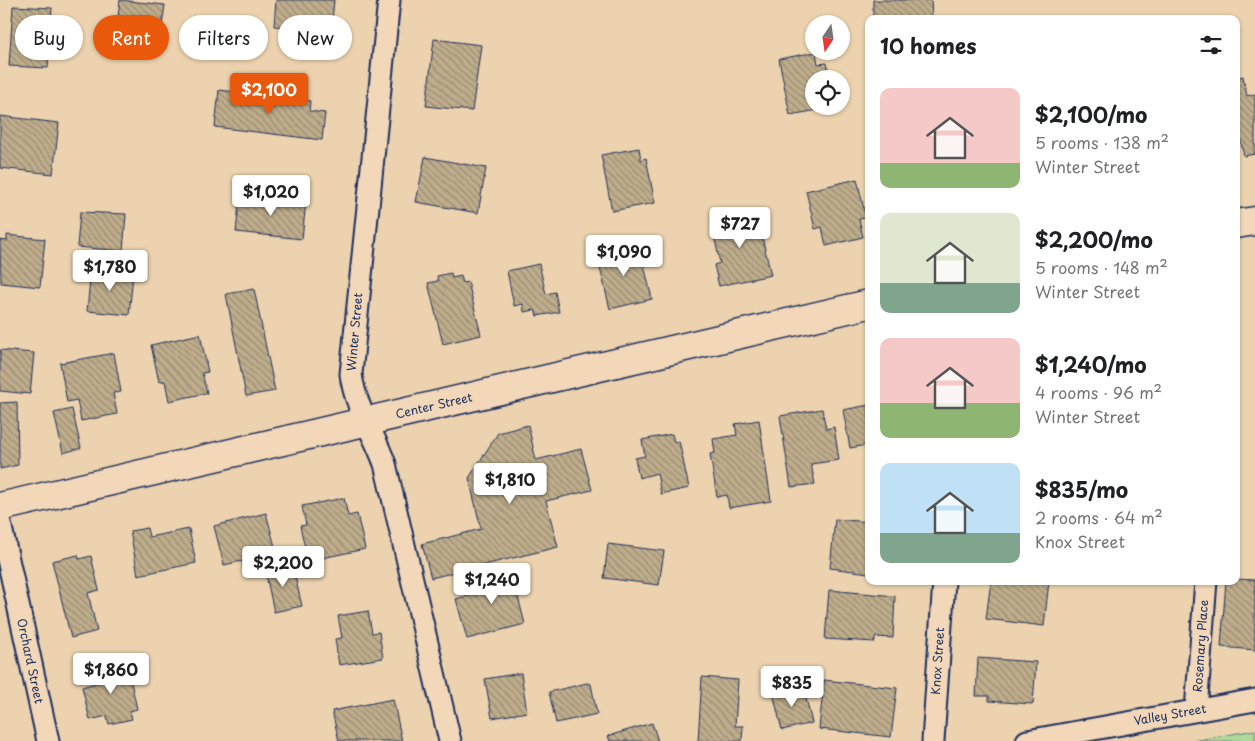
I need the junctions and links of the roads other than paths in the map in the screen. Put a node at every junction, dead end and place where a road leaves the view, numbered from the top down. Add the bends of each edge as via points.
1 (389, 0) edge
2 (1255, 221) edge
3 (1240, 223) edge
4 (865, 305) edge
5 (366, 422) junction
6 (0, 507) edge
7 (0, 523) edge
8 (944, 585) edge
9 (1206, 585) edge
10 (1255, 700) edge
11 (1196, 710) junction
12 (48, 741) edge
13 (450, 741) edge
14 (933, 741) edge
15 (1027, 741) edge

1 - 5 street, Winter Street via 351,374 358,406
2 - 3 main road
4 - 5 main road, Center Street
5 - 6 main road, Center Street
5 - 13 street, Winter Street via 385,464
7 - 12 street, Orchard Street
8 - 14 street, Knox Street
9 - 11 street, Rosemary Place
10 - 11 street, Valley Street
11 - 15 street, Valley Street

